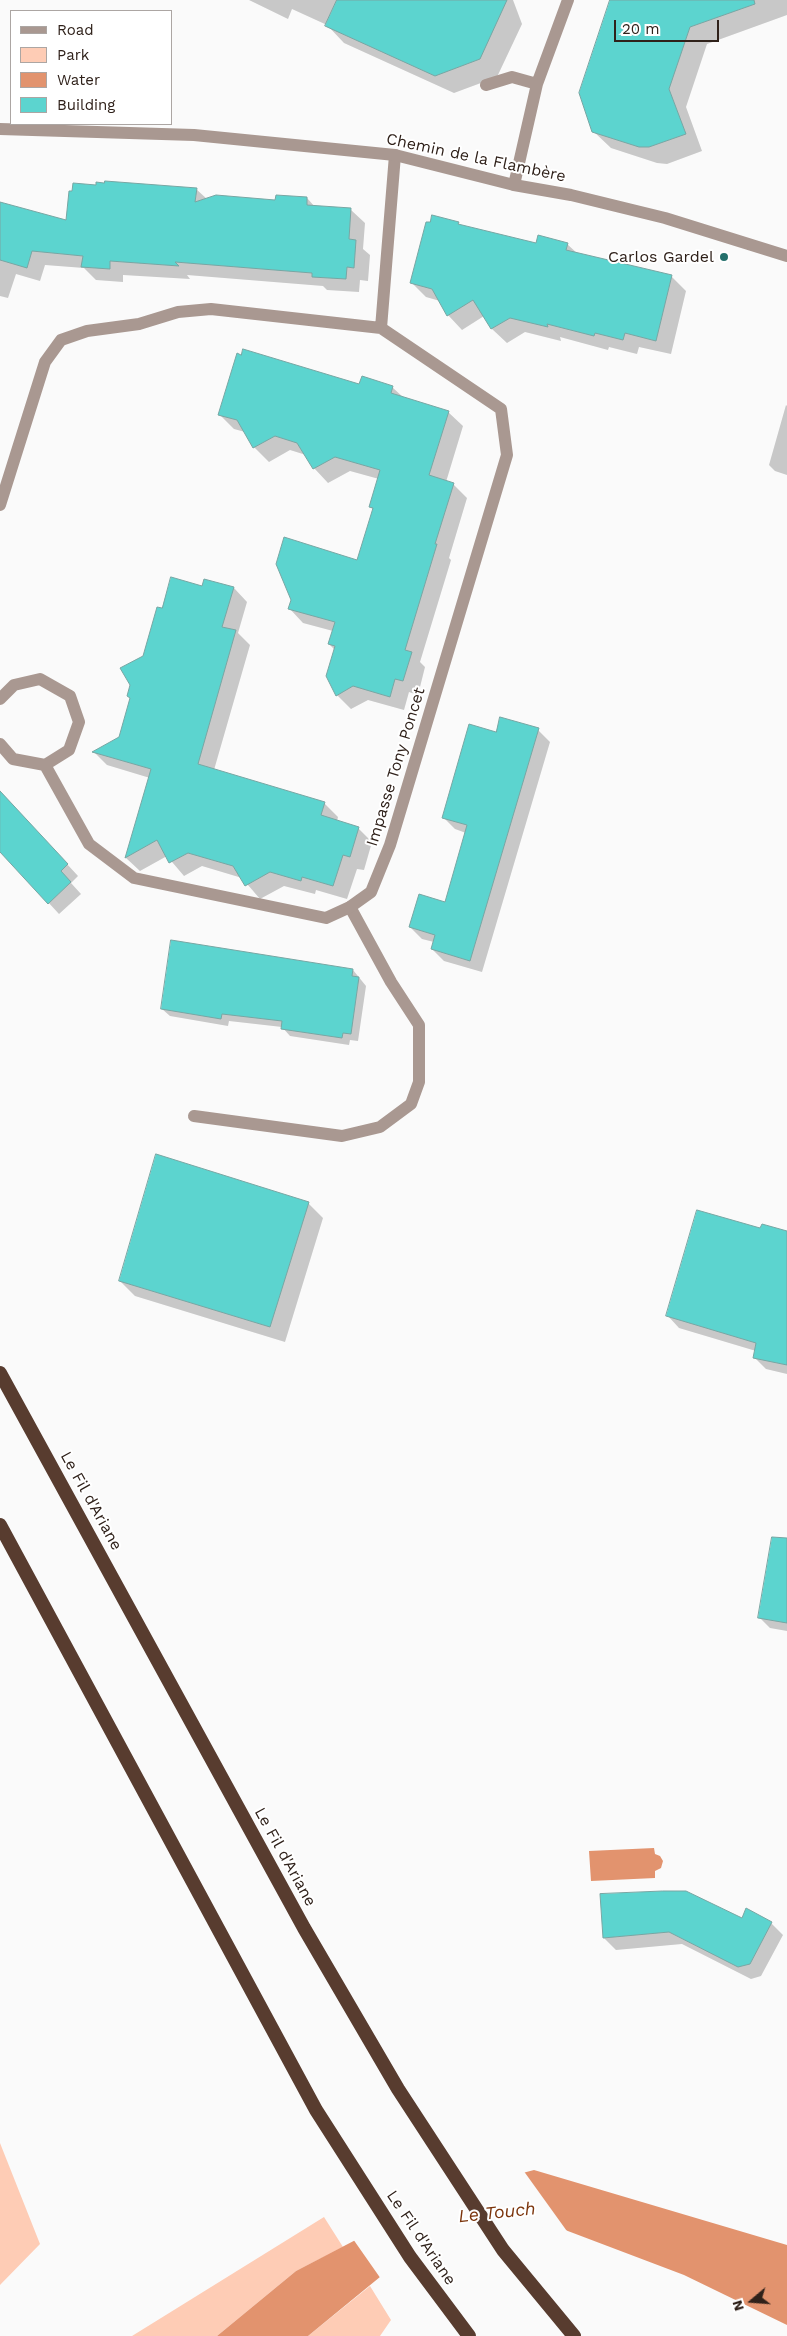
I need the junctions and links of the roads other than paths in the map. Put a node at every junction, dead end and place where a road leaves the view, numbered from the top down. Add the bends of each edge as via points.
1 (568, 0) edge
2 (538, 84) junction
3 (486, 85) dead end
4 (0, 129) edge
5 (395, 155) junction
6 (514, 185) junction
7 (787, 256) edge
8 (381, 328) junction
9 (0, 505) edge
10 (1, 694) edge
11 (0, 744) edge
12 (46, 765) junction
13 (350, 907) junction
14 (194, 1116) dead end
15 (0, 1373) edge
16 (0, 1526) edge
17 (470, 2336) edge
18 (574, 2336) edge

1 - 2 street
2 - 3 street via 512,77
2 - 6 street
4 - 5 street, Chemin de la Flambère via 194,135
5 - 6 street, Chemin de la Flambère
5 - 8 street
6 - 7 street, Chemin de la Flambère via 665,218
8 - 9 street, Impasse Tony Poncet via 211,309 178,312 140,324 87,331 61,340 45,362
8 - 13 street, Impasse Tony Poncet via 501,409 507,455 390,845 371,892
10 - 12 street via 14,685 40,679 70,696 79,722 70,750
11 - 12 street via 13,760
12 - 13 street, Impasse Tony Poncet via 89,844 134,878 326,918
13 - 14 street via 391,982 419,1024 419,1082 411,1104 380,1127 342,1136
15 - 18 highway, Le Fil d'Ariane via 304,1928 398,2089 503,2250
16 - 17 highway, Le Fil d'Ariane via 316,2110 410,2257

